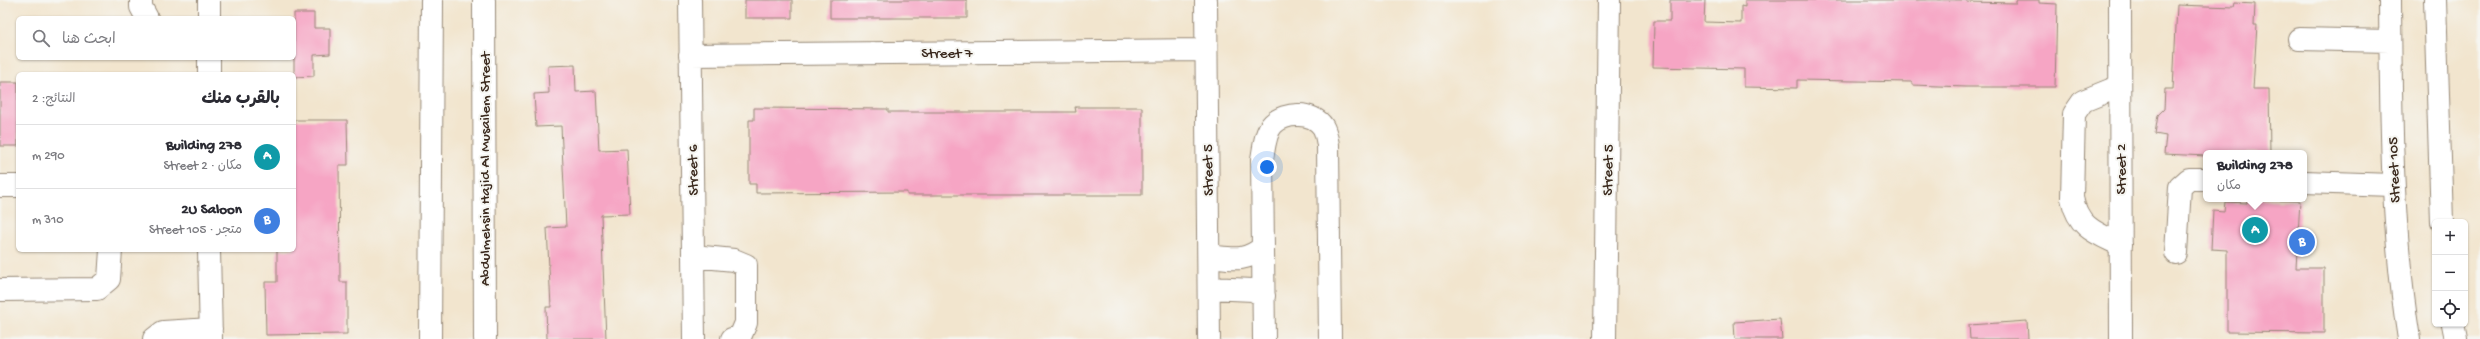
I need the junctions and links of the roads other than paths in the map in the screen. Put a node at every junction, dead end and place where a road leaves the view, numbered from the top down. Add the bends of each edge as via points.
1 (141, 0) edge
2 (209, 0) edge
3 (432, 0) edge
4 (484, 0) edge
5 (690, 0) edge
6 (1206, 0) edge
7 (1609, 0) edge
8 (2120, 0) edge
9 (2390, 0) edge
10 (2435, 0) edge
11 (146, 16) edge
12 (209, 16) edge
13 (2299, 39) dead end
14 (2390, 41) junction
15 (1205, 50) junction
16 (690, 55) junction
17 (209, 60) edge
18 (209, 72) edge
19 (2120, 86) junction
20 (2203, 179) edge
21 (2307, 182) edge
22 (2392, 185) junction
23 (0, 186) edge
24 (16, 186) edge
25 (2442, 219) edge
26 (2121, 245) junction
27 (1263, 247) junction
28 (111, 252) edge
29 (209, 252) edge
30 (2176, 253) dead end
31 (693, 256) junction
32 (1209, 256) junction
33 (1210, 288) junction
34 (0, 290) edge
35 (1264, 296) junction
36 (2454, 327) edge
37 (211, 334) edge
38 (154, 339) edge
39 (430, 339) edge
40 (485, 339) edge
41 (694, 339) edge
42 (732, 339) edge
43 (1209, 339) edge
44 (1264, 339) edge
45 (1330, 339) edge
46 (1605, 339) edge
47 (2121, 339) edge
48 (2409, 339) edge
49 (2456, 339) edge

1 - 11 street via 141,7
2 - 12 street
3 - 39 street
4 - 40 street, Abdulmehsin Hajid Al Musailem Street
5 - 16 street, Street 6
6 - 15 street, Street 5
7 - 46 street, Street 5
8 - 19 street, Street 2
9 - 14 street, Street 105
10 - 25 street
13 - 14 street
14 - 22 street, Street 105
15 - 16 street, Street 7
15 - 32 street, Street 5
16 - 31 street, Street 6
17 - 18 street
19 - 26 street, Street 2
19 - 26 street via 2083,101 2074,114 2072,198 2074,209 2085,225
20 - 30 street via 2189,179 2180,187
21 - 22 street
22 - 48 street, Street 105 via 2401,289
23 - 24 street
26 - 47 street, Street 2
27 - 32 street via 1253,256 1240,259
27 - 35 street
27 - 45 street via 1262,159 1267,134 1272,124 1288,114 1309,116 1323,127 1328,145
28 - 34 street via 109,279 97,289
29 - 37 street
31 - 41 street, Street 6
31 - 42 street via 734,260 746,265 746,323 740,337
32 - 33 street, Street 5
33 - 35 street via 1253,290
33 - 43 street, Street 5
35 - 44 street
36 - 49 street
37 - 38 street via 163,332

